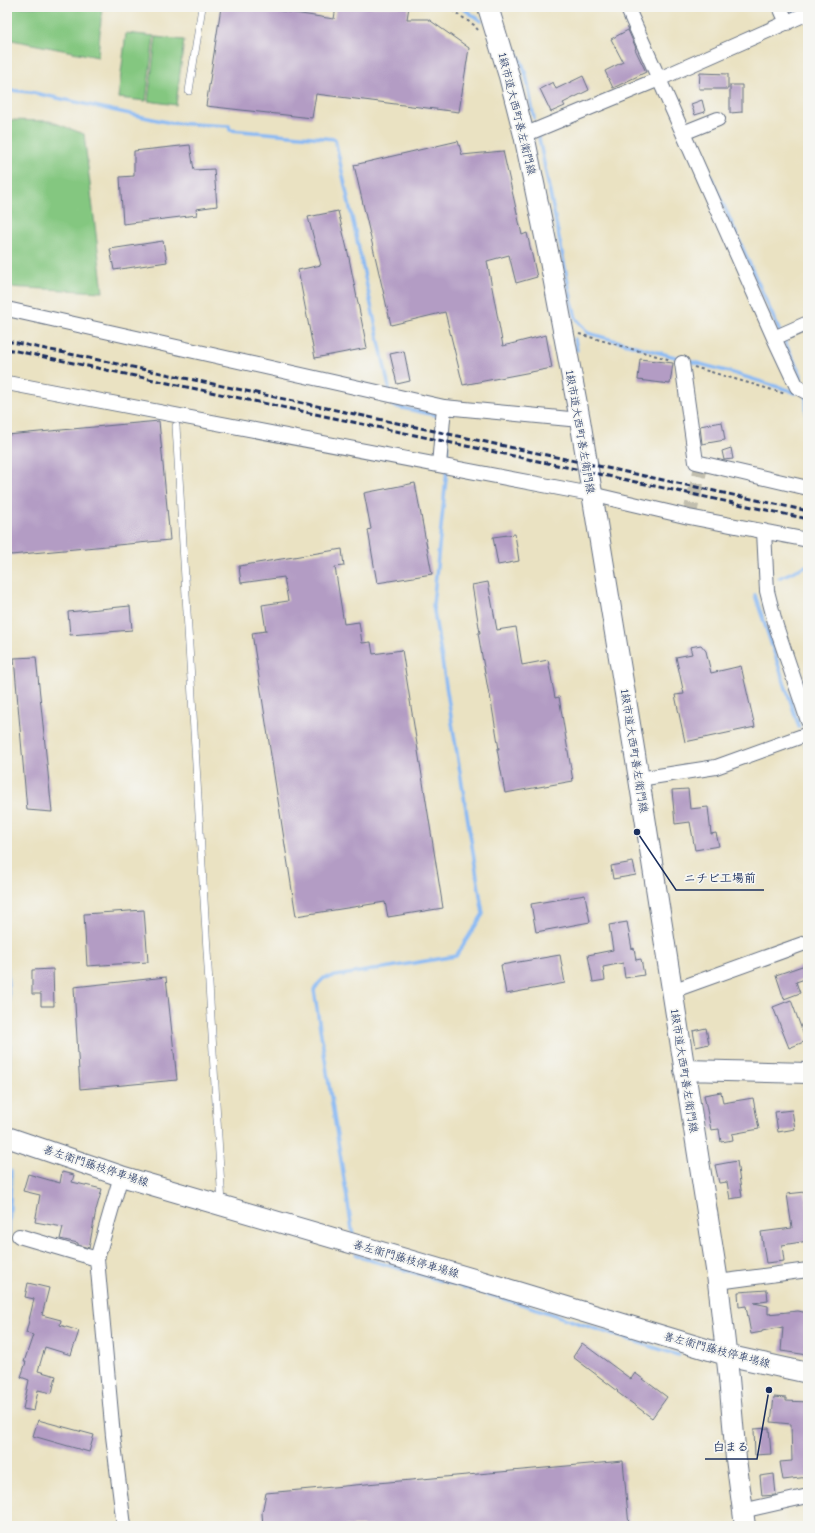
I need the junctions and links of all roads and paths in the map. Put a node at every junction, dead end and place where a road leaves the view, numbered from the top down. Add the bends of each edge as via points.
1 (202, 7) edge
2 (447, 7) edge
3 (488, 7) edge
4 (627, 7) edge
5 (780, 7) edge
6 (806, 18) edge
7 (787, 23) junction
8 (479, 32) dead end
9 (659, 79) junction
10 (189, 91) dead end
11 (718, 118) dead end
12 (683, 133) junction
13 (524, 135) junction
14 (7, 309) edge
15 (808, 323) edge
16 (774, 338) junction
17 (682, 363) dead end
18 (7, 383) edge
19 (808, 393) edge
20 (444, 407) junction
21 (580, 420) junction
22 (176, 426) dead end
23 (439, 465) junction
24 (808, 488) edge
25 (591, 494) junction
26 (764, 531) junction
27 (808, 540) edge
28 (808, 721) edge
29 (808, 734) edge
30 (639, 779) junction
31 (808, 942) edge
32 (672, 991) junction
33 (684, 1070) junction
34 (808, 1072) edge
35 (7, 1137) edge
36 (121, 1176) junction
37 (222, 1205) junction
38 (19, 1236) dead end
39 (97, 1259) junction
40 (808, 1270) edge
41 (718, 1282) junction
42 (726, 1355) junction
43 (808, 1373) edge
44 (808, 1496) edge
45 (744, 1518) edge
46 (124, 1526) edge

1 - 10 lane
2 - 8 path via 474,25
3 - 13 street, 1級市道大西町善左衛門線
4 - 9 street
5 - 7 street
6 - 7 street
7 - 9 street
9 - 12 street
9 - 13 street
11 - 12 street
12 - 16 street
13 - 21 street, 1級市道大西町善左衛門線
14 - 20 street
15 - 16 street
16 - 19 street via 797,387
17 - 24 street via 696,462
18 - 23 street
20 - 21 street
20 - 23 street
21 - 25 street, 1級市道大西町善左衛門線
22 - 37 lane
23 - 25 street
25 - 26 street
25 - 30 street, 1級市道大西町善左衛門線
26 - 27 street
26 - 28 street via 767,591
29 - 30 street via 716,767
30 - 32 street, 1級市道大西町善左衛門線
31 - 32 street
32 - 33 street, 1級市道大西町善左衛門線
33 - 34 street
33 - 41 street, 1級市道大西町善左衛門線
35 - 36 street, 善左衛門藤枝停車場線
36 - 37 street, 善左衛門藤枝停車場線
36 - 39 street
37 - 42 street, 善左衛門藤枝停車場線
38 - 39 street
39 - 46 street
40 - 41 street
41 - 42 street, 1級市道大西町善左衛門線
42 - 43 street, 善左衛門藤枝停車場線
42 - 45 street, 1級市道大西町善左衛門線
44 - 45 street

